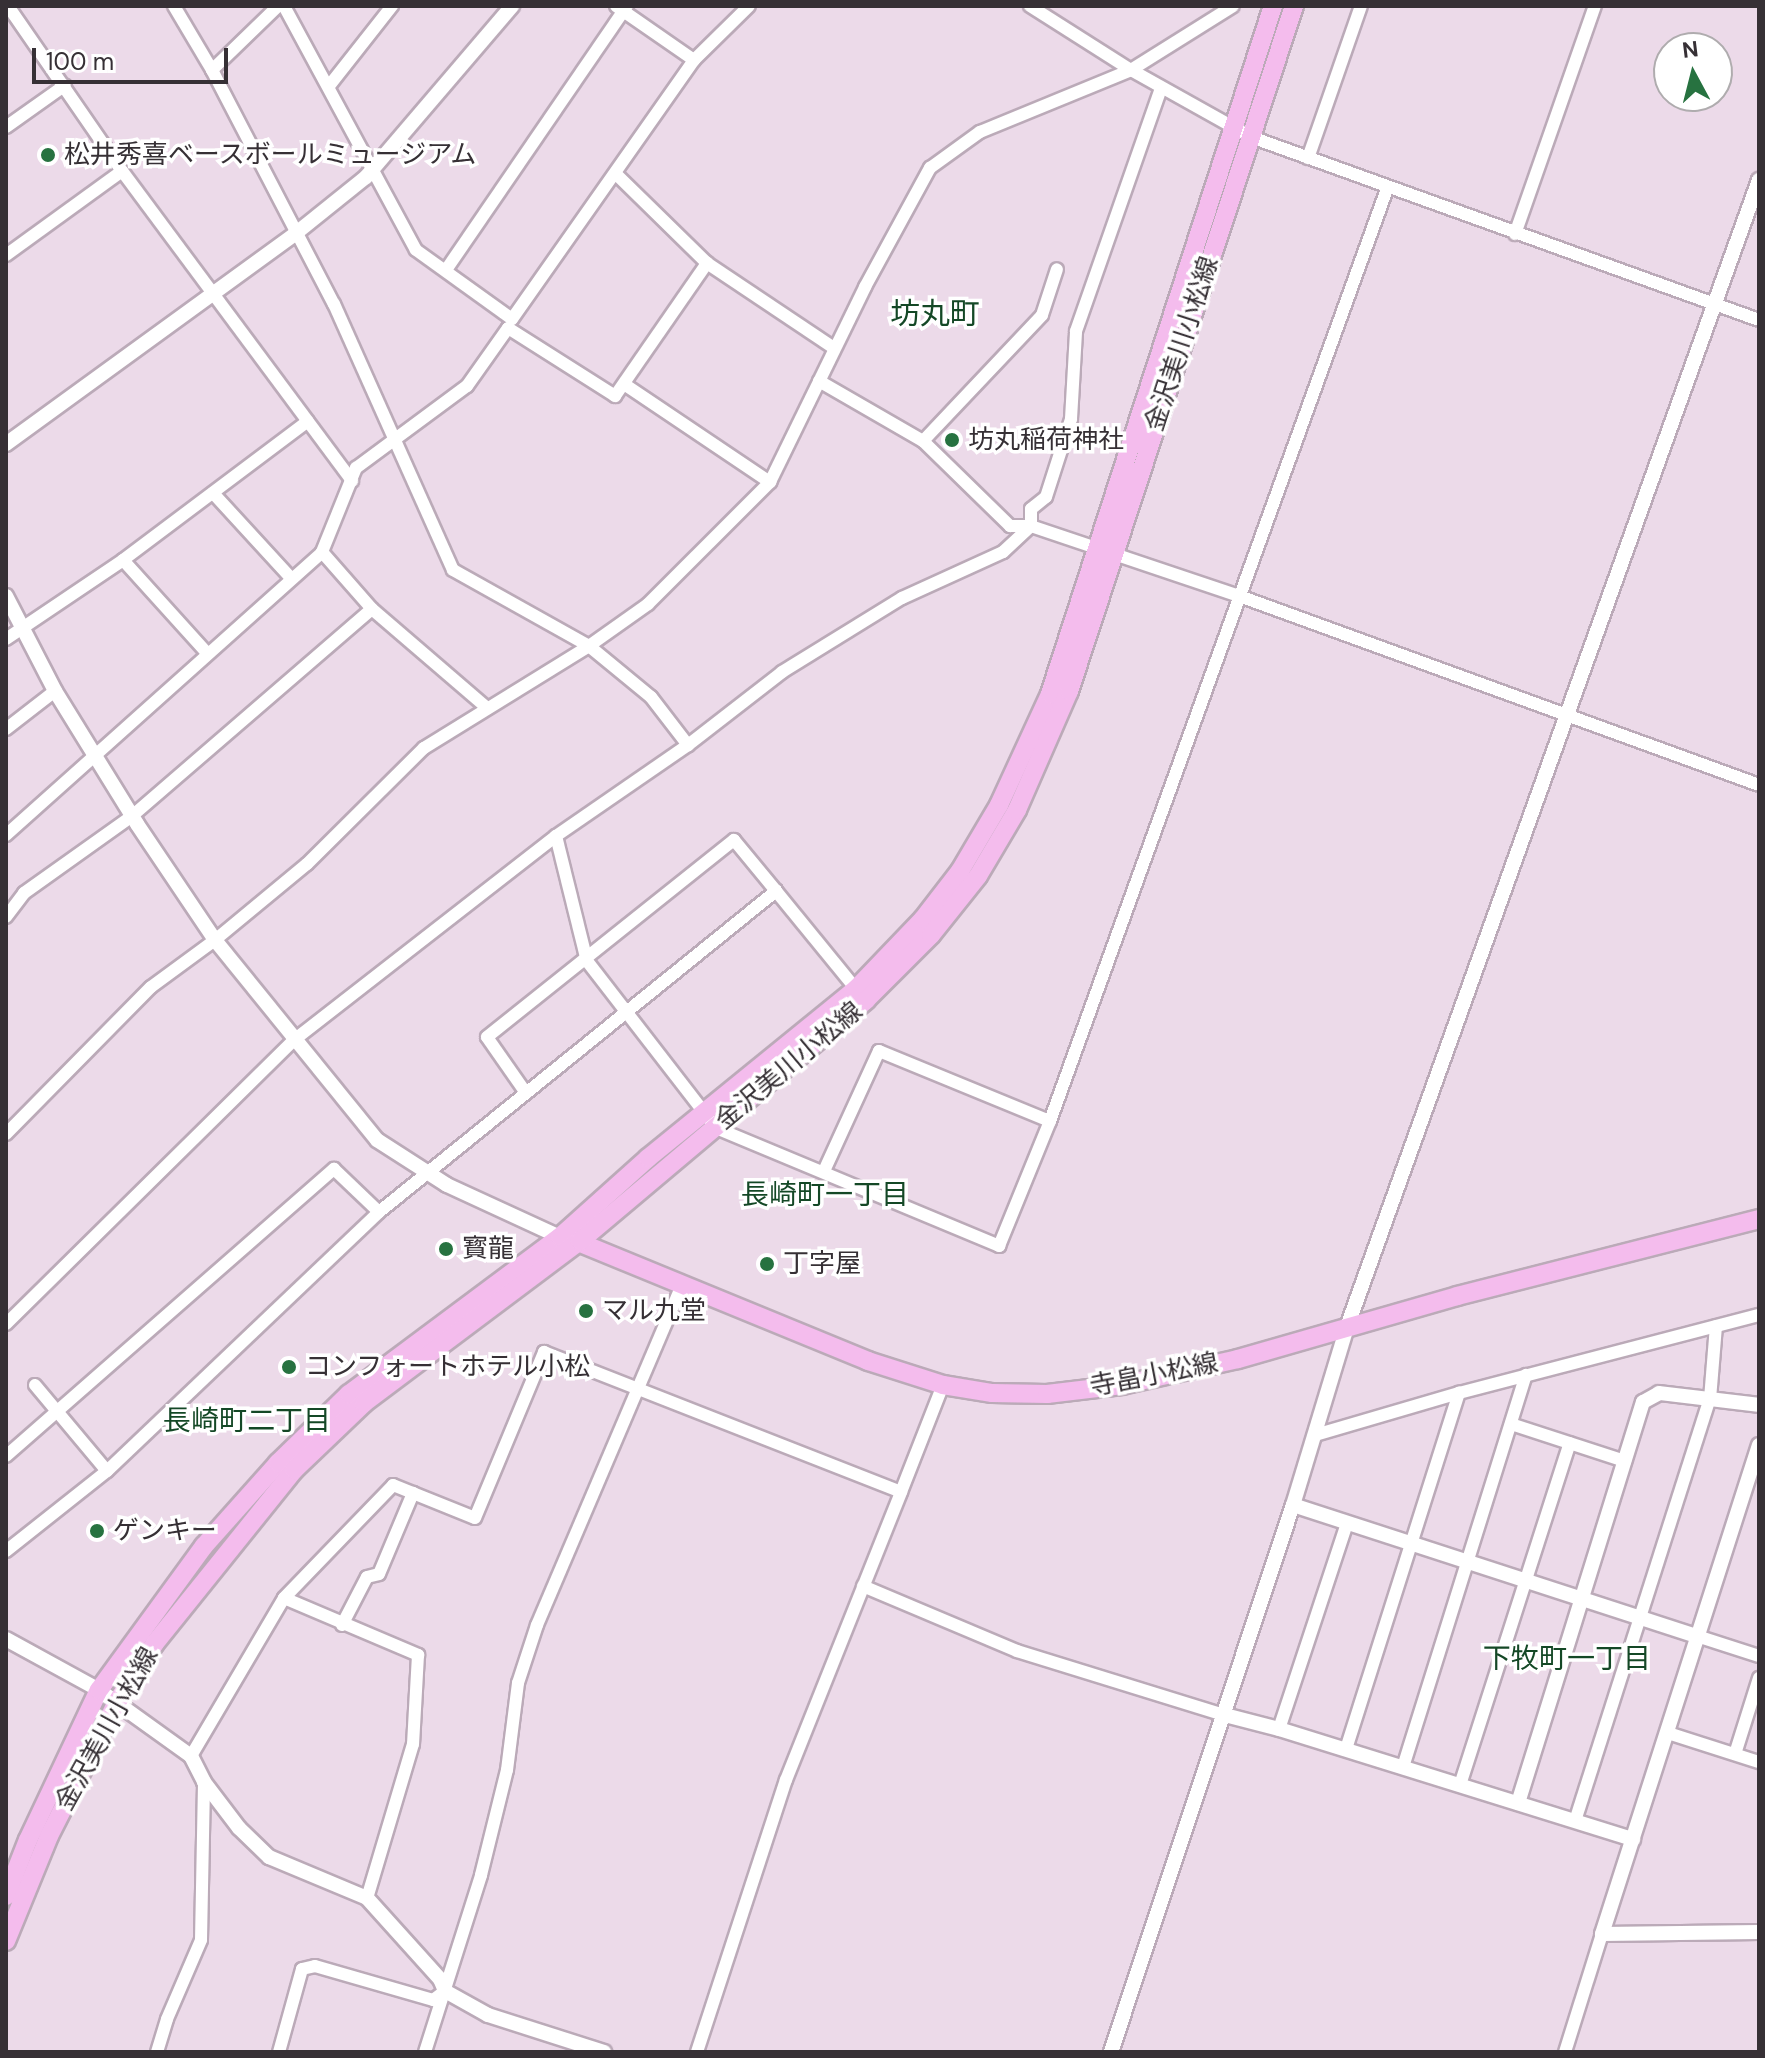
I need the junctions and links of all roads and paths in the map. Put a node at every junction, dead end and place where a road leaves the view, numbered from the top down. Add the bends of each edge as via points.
1 (174, 6) edge
2 (278, 6) edge
3 (284, 6) edge
4 (392, 6) edge
5 (512, 6) edge
6 (749, 6) edge
7 (1030, 6) edge
8 (1233, 6) edge
9 (1273, 6) edge
10 (1294, 6) edge
11 (1361, 6) edge
12 (1595, 6) edge
13 (622, 8) edge
14 (10, 15) edge
15 (694, 60) junction
16 (212, 70) junction
17 (1131, 70) junction
18 (65, 85) junction
19 (329, 86) junction
20 (1161, 88) junction
21 (6, 127) edge
22 (1243, 133) junction
23 (1308, 158) junction
24 (122, 171) junction
25 (372, 171) junction
26 (616, 174) junction
27 (1759, 180) edge
28 (1387, 189) junction
29 (295, 234) junction
30 (1515, 234) junction
31 (6, 255) edge
32 (707, 263) junction
33 (1057, 269) dead end
34 (446, 270) junction
35 (213, 292) junction
36 (1714, 305) junction
37 (1759, 320) edge
38 (834, 348) junction
39 (819, 381) junction
40 (624, 384) junction
41 (308, 421) junction
42 (923, 441) junction
43 (393, 442) junction
44 (6, 444) edge
45 (352, 481) junction
46 (770, 482) junction
47 (213, 493) junction
48 (1031, 526) junction
49 (322, 552) junction
50 (1104, 553) junction
51 (123, 560) junction
52 (290, 577) junction
53 (6, 596) edge
54 (1242, 597) junction
55 (372, 609) junction
56 (20, 628) junction
57 (6, 639) edge
58 (589, 646) junction
59 (206, 652) junction
60 (55, 691) junction
61 (487, 708) junction
62 (1569, 716) junction
63 (6, 729) edge
64 (688, 745) junction
65 (95, 754) junction
66 (1759, 785) edge
67 (132, 816) junction
68 (6, 835) edge
69 (556, 836) junction
70 (776, 891) junction
71 (6, 917) edge
72 (215, 940) junction
73 (587, 961) junction
74 (856, 989) junction
75 (627, 1012) junction
76 (294, 1040) junction
77 (526, 1093) junction
78 (1050, 1121) junction
79 (709, 1122) junction
80 (6, 1134) edge
81 (824, 1171) junction
82 (427, 1172) junction
83 (379, 1212) junction
84 (1759, 1219) edge
85 (560, 1237) junction
86 (580, 1241) junction
87 (682, 1285) junction
88 (1759, 1315) edge
89 (6, 1324) edge
90 (1716, 1326) junction
91 (1347, 1327) junction
92 (1526, 1375) junction
93 (35, 1385) dead end
94 (943, 1385) junction
95 (641, 1387) junction
96 (1459, 1393) junction
97 (1710, 1399) junction
98 (1759, 1405) edge
99 (58, 1412) junction
100 (1511, 1424) junction
101 (1315, 1435) junction
102 (1570, 1443) junction
103 (1759, 1445) edge
104 (6, 1456) edge
105 (1625, 1461) junction
106 (107, 1471) junction
107 (901, 1492) junction
108 (413, 1493) junction
109 (1293, 1505) junction
110 (1347, 1523) junction
111 (1412, 1543) junction
112 (6, 1551) edge
113 (1468, 1562) junction
114 (1526, 1580) junction
115 (863, 1586) junction
116 (284, 1598) junction
117 (1584, 1599) junction
118 (1641, 1618) junction
119 (342, 1625) junction
120 (1700, 1637) junction
121 (6, 1639) edge
122 (1759, 1656) edge
123 (1759, 1678) edge
124 (99, 1690) junction
125 (117, 1702) junction
126 (1221, 1714) junction
127 (1279, 1729) junction
128 (1668, 1733) junction
129 (1346, 1749) junction
130 (1735, 1754) junction
131 (191, 1756) junction
132 (1759, 1762) edge
133 (1403, 1767) junction
134 (204, 1782) junction
135 (1460, 1785) junction
136 (1518, 1803) junction
137 (1575, 1821) junction
138 (1633, 1839) junction
139 (6, 1896) edge
140 (367, 1898) junction
141 (1759, 1932) edge
142 (1602, 1934) junction
143 (6, 1941) edge
144 (445, 1991) junction
145 (157, 2052) edge
146 (279, 2052) edge
147 (425, 2052) edge
148 (604, 2052) edge
149 (697, 2052) edge
150 (1111, 2052) edge
151 (1565, 2052) edge

1 - 16 street
2 - 16 street
3 - 19 street
4 - 19 street
5 - 25 street
6 - 15 street
7 - 17 street
8 - 17 street
9 - 22 main road
10 - 22 main road
11 - 23 street
12 - 30 street
13 - 15 street
13 - 34 street
14 - 18 street
15 - 26 street
16 - 29 street
17 - 20 street
17 - 38 street via 980,132 930,168
18 - 21 street
18 - 24 street
19 - 25 street
20 - 22 street
20 - 48 street via 1076,331 1071,419 1046,497 1031,509
22 - 23 street
22 - 50 main road
23 - 28 street
24 - 31 street
24 - 35 street
25 - 29 street
25 - 34 street via 416,250
26 - 32 street
26 - 34 street via 512,319
27 - 36 street
28 - 30 street
28 - 54 street
29 - 35 street
29 - 43 street via 334,304
30 - 36 street
32 - 38 street
32 - 40 street
33 - 42 street via 1042,315
35 - 41 street
35 - 44 street
36 - 37 street
36 - 62 street
38 - 39 street
39 - 42 street
39 - 46 street
40 - 43 street via 615,396 508,328 467,386
40 - 46 street
41 - 45 street
41 - 47 street
42 - 48 street via 1010,526
43 - 45 street via 356,468
43 - 58 street via 453,570
45 - 49 street
46 - 58 street via 648,604
47 - 51 street
47 - 52 street
48 - 50 street
48 - 64 street via 1003,552 902,598 782,672
49 - 52 street
49 - 55 street
50 - 54 street
50 - 74 main road via 1050,694 999,805 960,871 923,919
50 - 79 main road, 金沢美川小松線 via 1069,691 1017,810 978,876 931,935 866,1000
51 - 56 street
51 - 59 street
52 - 59 street
53 - 56 street
54 - 62 street
54 - 78 street
55 - 61 street
55 - 67 street
56 - 57 street
56 - 60 street
58 - 61 street
58 - 64 street via 651,697
59 - 65 street
60 - 63 street
60 - 65 street
61 - 72 street via 424,748 307,864
62 - 66 street
62 - 91 street
64 - 69 street
65 - 67 street
65 - 68 street
67 - 71 street via 24,893
67 - 72 street
69 - 73 street
69 - 76 street
70 - 73 street via 734,840
70 - 74 street
70 - 75 street
72 - 76 street
72 - 80 street via 151,987
73 - 75 street
73 - 77 street via 487,1037
74 - 79 main road
75 - 77 street
75 - 79 street
76 - 82 street via 377,1140
76 - 89 street
77 - 82 street
78 - 81 street via 879,1051
78 - 81 street via 999,1246
79 - 81 street
79 - 85 main road
79 - 86 main road, 金沢美川小松線
82 - 83 street
82 - 85 street
83 - 99 street via 334,1169
83 - 106 street
84 - 91 main road, 寺畠小松線
85 - 86 main road, 寺畠小松線
85 - 124 main road via 349,1394 278,1463 204,1546
86 - 87 main road, 寺畠小松線
86 - 125 main road, 金沢美川小松線 via 364,1403 294,1470 155,1643
87 - 94 main road, 寺畠小松線 via 868,1361
87 - 95 street
88 - 90 street
90 - 92 street
90 - 97 street
91 - 94 main road, 寺畠小松線 via 1122,1385 1047,1394
91 - 101 street
92 - 96 street
92 - 100 street
93 - 99 street
94 - 107 street
95 - 107 street
95 - 108 street via 544,1352 475,1518
95 - 144 street via 537,1625 518,1683 507,1770
96 - 101 street
96 - 111 street
97 - 98 street
97 - 105 street via 1659,1393 1643,1402
97 - 118 street
99 - 104 street
99 - 106 street
100 - 102 street
100 - 113 street
101 - 109 street
102 - 105 street
102 - 114 street
103 - 120 street
105 - 117 street
106 - 112 street
107 - 115 street
108 - 116 street via 393,1485
108 - 119 street via 379,1574 367,1577
109 - 110 street
109 - 126 street
110 - 111 street
110 - 127 street
111 - 113 street
111 - 129 street
113 - 114 street
113 - 133 street
114 - 117 street
114 - 135 street
115 - 126 street via 1017,1651
115 - 149 street via 786,1780
116 - 119 street
116 - 131 street
117 - 118 street
117 - 136 street
118 - 120 street
118 - 137 street
119 - 140 street via 418,1655 413,1744
120 - 122 street
120 - 128 street
121 - 124 street
123 - 130 street
124 - 125 street
124 - 139 main road
125 - 131 street
125 - 143 main road, 金沢美川小松線 via 49,1836
126 - 127 street
126 - 150 street
127 - 129 street
128 - 130 street
128 - 138 street
129 - 133 street
130 - 132 street
131 - 134 street
133 - 135 street
134 - 140 street via 269,1857
134 - 145 street via 201,1940
135 - 136 street
136 - 137 street
137 - 138 street
138 - 142 street
140 - 144 street
141 - 142 street
142 - 151 street
144 - 146 street via 433,2000 315,1966 302,1969
144 - 147 street
144 - 148 street via 488,2015

